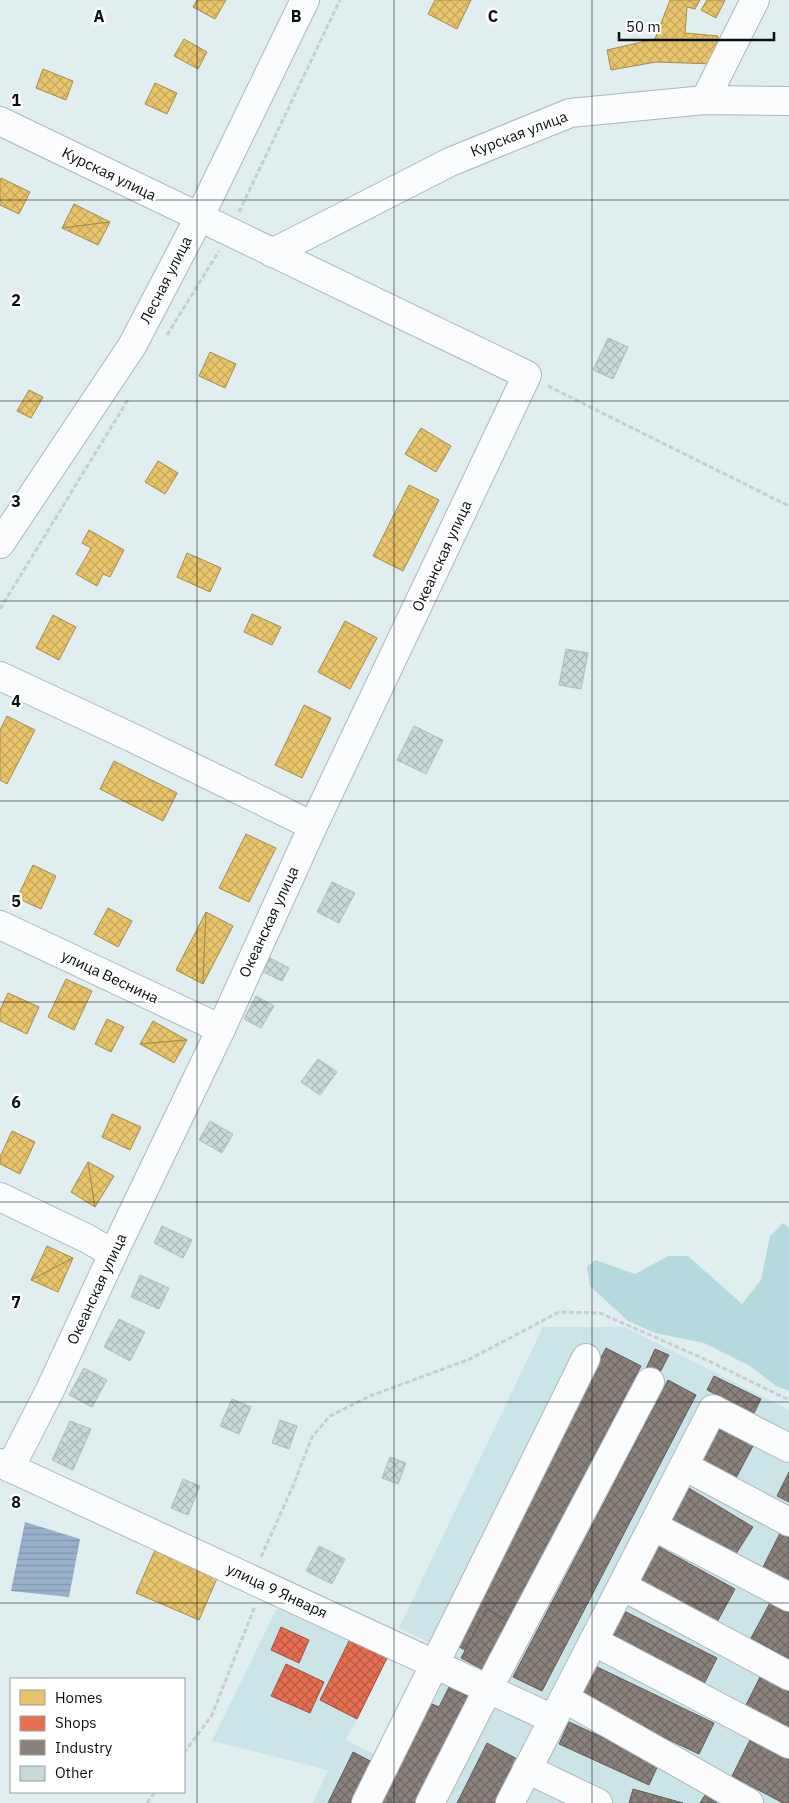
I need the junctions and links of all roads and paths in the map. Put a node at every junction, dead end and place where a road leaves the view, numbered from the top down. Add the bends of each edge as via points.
1 (306, 0) edge
2 (755, 0) edge
3 (705, 100) junction
4 (789, 102) edge
5 (0, 121) edge
6 (198, 218) junction
7 (272, 252) junction
8 (527, 375) junction
9 (789, 506) edge
10 (0, 544) edge
11 (0, 676) edge
12 (313, 826) junction
13 (0, 925) edge
14 (221, 1028) junction
15 (0, 1197) edge
16 (113, 1254) junction
17 (586, 1358) dead end
18 (650, 1382) dead end
19 (789, 1400) edge
20 (789, 1448) edge
21 (5, 1466) edge
22 (684, 1466) junction
23 (789, 1522) edge
24 (653, 1526) junction
25 (258, 1582) junction
26 (622, 1586) junction
27 (789, 1597) edge
28 (594, 1641) junction
29 (435, 1664) junction
30 (789, 1676) edge
31 (488, 1689) junction
32 (559, 1709) junction
33 (789, 1744) edge
34 (185, 1752) edge
35 (528, 1769) junction
36 (366, 1803) edge
37 (430, 1803) edge
38 (510, 1803) edge
39 (598, 1803) edge
40 (749, 1803) edge

1 - 6 street, Лесная улица
2 - 3 street
3 - 4 street, Курская улица
3 - 7 street, Курская улица via 570,113 450,162
5 - 6 street, Курская улица
6 - 7 street, Курская улица
6 - 10 street, Лесная улица via 132,346
7 - 8 street, Курская улица
8 - 9 path
8 - 12 street, Океанская улица
11 - 12 street
12 - 14 street, Океанская улица
13 - 14 street, улица Веснина
14 - 16 street, Океанская улица
15 - 16 street
16 - 21 street, Океанская улица via 50,1390
17 - 29 street
18 - 31 street
19 - 25 path via 600,1313 559,1312 470,1359 370,1396 330,1416 312,1437 266,1544
20 - 22 street via 713,1409
21 - 25 street, улица 9 Января
22 - 23 street
22 - 24 street
24 - 26 street
24 - 27 street
25 - 29 street, улица 9 Января
25 - 34 path via 212,1715
26 - 28 street
26 - 30 street
28 - 32 street
28 - 33 street
29 - 31 street, улица 9 Января
29 - 36 street
31 - 32 street, улица 9 Января
31 - 37 street
32 - 35 street
32 - 40 street, улица 9 Января
35 - 38 street
35 - 39 street

